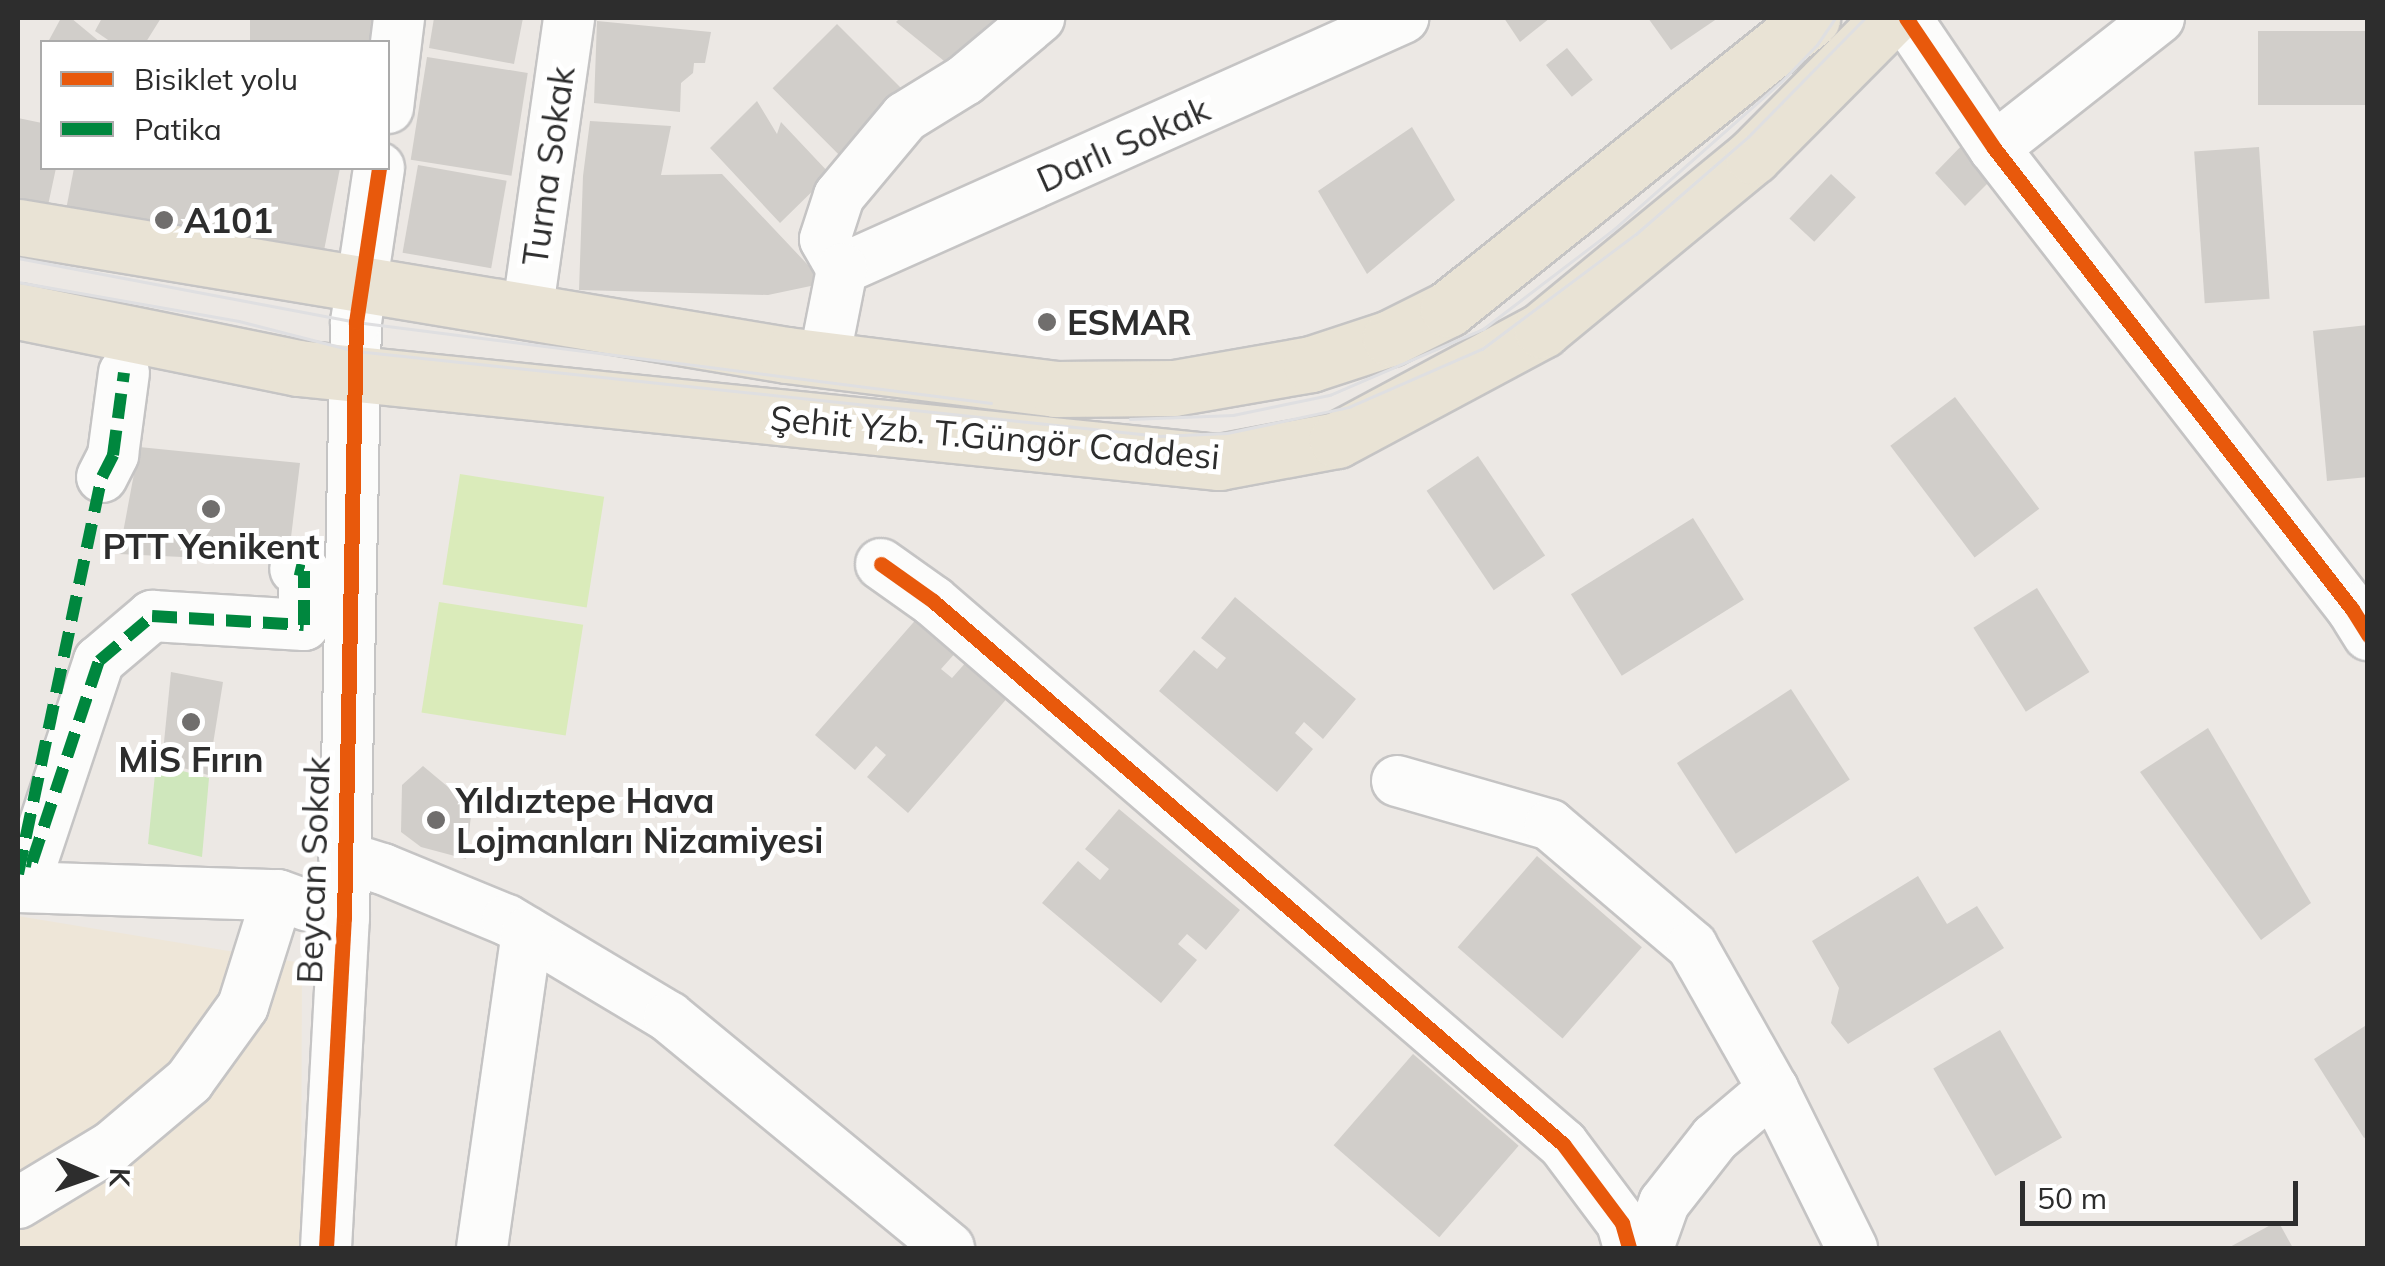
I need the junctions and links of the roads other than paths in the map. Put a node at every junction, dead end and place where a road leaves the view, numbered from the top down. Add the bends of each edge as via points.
1 (399, 18) edge
2 (569, 18) edge
3 (1039, 18) edge
4 (1403, 18) edge
5 (1812, 18) edge
6 (1890, 18) edge
7 (1906, 18) edge
8 (2159, 18) edge
9 (390, 92) edge
10 (1994, 148) junction
11 (379, 170) edge
12 (18, 227) edge
13 (842, 269) junction
14 (361, 285) junction
15 (18, 312) edge
16 (526, 314) junction
17 (824, 360) junction
18 (124, 374) dead end
19 (354, 374) junction
20 (102, 477) dead end
21 (881, 564) dead end
22 (296, 569) dead end
23 (2368, 635) edge
24 (1398, 781) dead end
25 (344, 857) junction
26 (19, 873) edge
27 (278, 895) junction
28 (344, 918) junction
29 (527, 932) junction
30 (1773, 1089) junction
31 (18, 1203) edge
32 (326, 1248) edge
33 (482, 1248) edge
34 (949, 1248) edge
35 (1628, 1248) edge
36 (1648, 1248) edge
37 (1852, 1248) edge

1 - 9 street
2 - 16 street, Turna Sokak
3 - 13 street via 964,80 905,116 838,196 825,239
4 - 13 street, Darlı Sokak
5 - 17 main road, Şehit Yzb. T.Güngör Caddesi via 1448,308 1390,338 1311,364 1174,388 1055,389
6 - 19 main road, Şehit Yzb. T.Güngör Caddesi via 1753,156 1542,330 1337,440 1219,462
7 - 10 street
8 - 10 street
10 - 23 street
11 - 14 street, Beycan Sokak
12 - 14 main road, Şehit Yzb. T.Güngör Caddesi
13 - 17 street
14 - 16 main road, Şehit Yzb. T.Güngör Caddesi
14 - 19 street, Beycan Sokak
15 - 19 main road, Şehit Yzb. T.Güngör Caddesi
16 - 17 main road, Şehit Yzb. T.Güngör Caddesi
18 - 20 street via 113,455
19 - 25 street, Beycan Sokak
21 - 35 street via 933,601 1563,1144 1622,1223
22 - 26 street via 304,571 304,624 152,616 99,661 32,862
24 - 30 street via 1550,825 1692,946
25 - 28 street, Beycan Sokak
25 - 29 street
26 - 27 street
27 - 28 street
27 - 31 street via 242,1006 190,1081 111,1147
28 - 32 street, Beycan Sokak
29 - 33 street
29 - 34 street via 669,1018
30 - 36 street via 1715,1138 1664,1203
30 - 37 street

